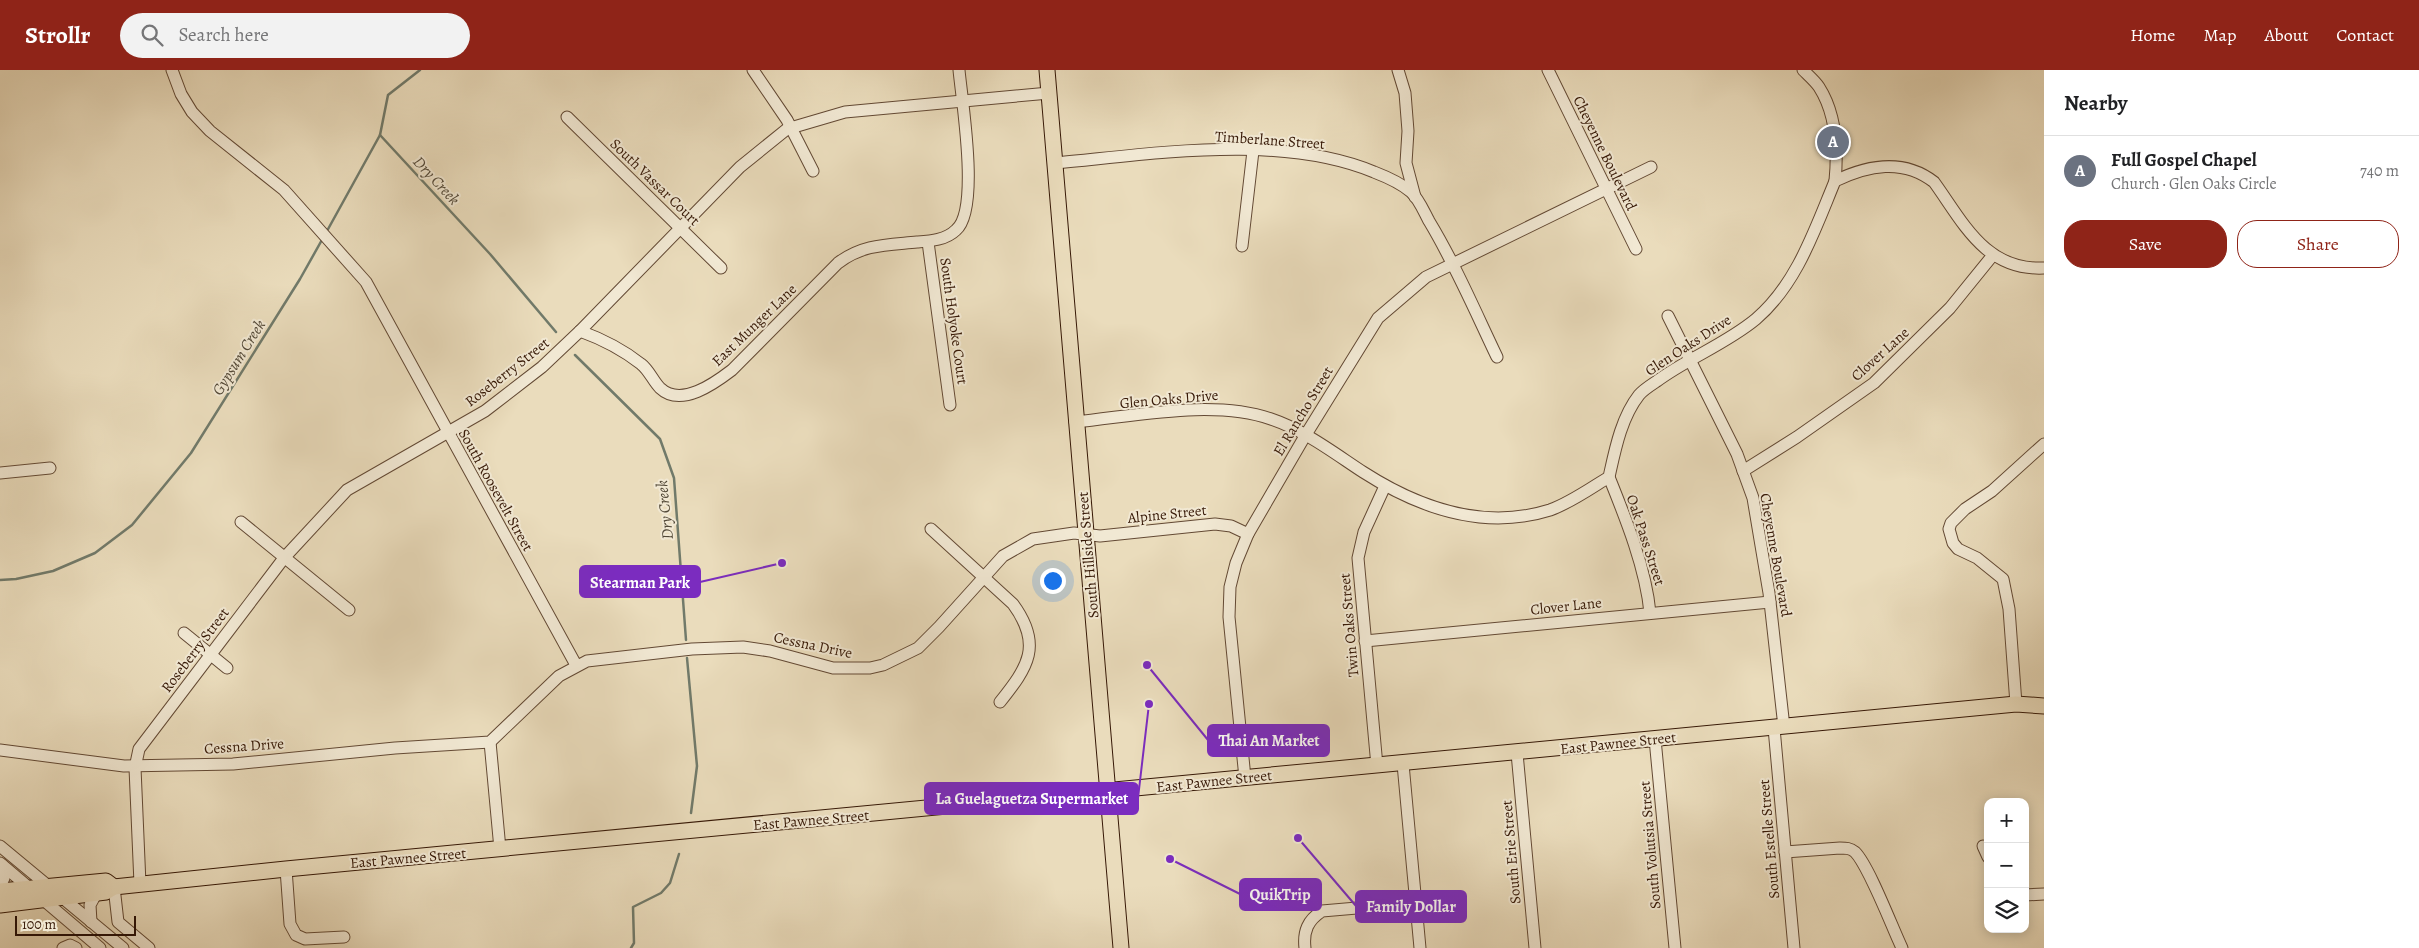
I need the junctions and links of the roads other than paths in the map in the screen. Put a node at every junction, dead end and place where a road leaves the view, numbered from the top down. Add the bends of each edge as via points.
1 (172, 70) edge
2 (753, 70) edge
3 (960, 70) edge
4 (1047, 70) edge
5 (1398, 70) edge
6 (1548, 70) edge
7 (1802, 70) edge
8 (1049, 93) junction
9 (962, 100) junction
10 (567, 117) dead end
11 (791, 128) junction
12 (1253, 151) junction
13 (1055, 163) junction
14 (1651, 168) dead end
15 (813, 171) dead end
16 (1835, 181) junction
17 (1606, 190) junction
18 (1416, 198) junction
19 (680, 229) junction
20 (928, 242) junction
21 (1242, 246) dead end
22 (1636, 249) dead end
23 (1993, 255) junction
24 (1453, 264) junction
25 (721, 268) dead end
26 (2044, 268) edge
27 (1668, 316) dead end
28 (580, 331) junction
29 (1497, 357) dead end
30 (1688, 360) junction
31 (950, 405) dead end
32 (1075, 422) junction
33 (447, 431) junction
34 (1305, 436) junction
35 (2044, 444) edge
36 (50, 468) dead end
37 (1743, 471) junction
38 (0, 473) edge
39 (1609, 477) junction
40 (1385, 486) junction
41 (241, 522) dead end
42 (931, 530) dead end
43 (1086, 534) junction
44 (1248, 534) junction
45 (284, 558) junction
46 (984, 578) junction
47 (1770, 602) junction
48 (349, 610) dead end
49 (1650, 613) junction
50 (184, 633) dead end
51 (1364, 641) junction
52 (211, 655) junction
53 (576, 665) junction
54 (227, 668) dead end
55 (2044, 695) edge
56 (1000, 702) dead end
57 (2016, 704) junction
58 (2044, 706) edge
59 (1779, 727) junction
60 (1655, 740) junction
61 (490, 742) junction
62 (0, 750) edge
63 (1517, 753) junction
64 (1403, 764) junction
65 (136, 765) junction
66 (1377, 766) junction
67 (1245, 778) junction
68 (1108, 792) junction
69 (0, 846) edge
70 (1982, 846) dead end
71 (500, 849) junction
72 (1984, 850) edge
73 (1785, 852) junction
74 (1, 864) edge
75 (286, 869) junction
76 (140, 884) junction
77 (0, 887) edge
78 (114, 887) junction
79 (30, 888) junction
80 (0, 891) edge
81 (45, 893) junction
82 (96, 894) junction
83 (2044, 894) edge
84 (2029, 895) edge
85 (60, 897) junction
86 (1415, 902) junction
87 (0, 905) edge
88 (91, 922) junction
89 (344, 937) dead end
90 (100, 948) edge
91 (123, 948) edge
92 (149, 948) edge
93 (1121, 948) edge
94 (1305, 948) edge
95 (1420, 948) edge
96 (1535, 948) edge
97 (1675, 948) edge
98 (1794, 948) edge
99 (1902, 948) edge

1 - 33 street, South Roosevelt Street via 192,112 210,131 284,190 366,282
2 - 11 street
3 - 9 street, East Munger Lane
4 - 8 main road, South Hillside Street
5 - 18 street via 1405,93 1406,163
6 - 17 street, Cheyenne Boulevard
7 - 16 street, Glen Oaks Drive via 1819,87 1833,121 1838,153
8 - 9 street, Roseberry Street
8 - 13 main road, South Hillside Street
9 - 11 street, Roseberry Street via 845,112
9 - 20 street, East Munger Lane via 968,204 958,230
10 - 19 street, South Vassar Court
11 - 15 street
11 - 19 street, Roseberry Street via 740,167
12 - 13 street, Timberlane Street via 1189,151
12 - 18 street, Timberlane Street via 1336,159 1397,182
12 - 21 street
13 - 32 main road, South Hillside Street
14 - 17 street, El Rancho Street
16 - 23 street via 1855,172 1888,165 1923,173 1934,182 1973,237
16 - 30 street, Glen Oaks Drive via 1802,258 1782,290 1756,318
17 - 22 street, Cheyenne Boulevard
17 - 24 street, El Rancho Street
18 - 24 street, Timberlane Street
19 - 25 street, South Vassar Court
19 - 28 street, Roseberry Street
20 - 28 street, East Munger Lane via 886,245 852,252 732,370 713,385 691,393 676,396 661,389 643,366 621,349
20 - 31 street, South Holyoke Court
23 - 26 street via 2027,268
23 - 37 street, Clover Lane via 1950,308 1874,383
24 - 29 street, Timberlane Street
24 - 34 street, El Rancho Street via 1426,277 1378,318
27 - 30 street, Cheyenne Boulevard
28 - 33 street, Roseberry Street via 542,367 485,411
30 - 37 street, Cheyenne Boulevard
30 - 39 street, Glen Oaks Drive via 1639,395 1619,435
32 - 34 street, Glen Oaks Drive via 1228,409 1272,419
32 - 43 main road, South Hillside Street
33 - 45 street, Roseberry Street via 347,490
33 - 53 street, South Roosevelt Street
34 - 40 street, Glen Oaks Drive
34 - 44 street, El Rancho Street
35 - 57 street via 1992,491 1965,509 1949,528 1952,543 1958,550 1977,558 2003,579 2009,609
36 - 38 street
37 - 47 street, Cheyenne Boulevard via 1753,498
39 - 40 street, Glen Oaks Drive via 1551,509 1509,516 1451,514
39 - 49 street, Oak Pass Street via 1623,512 1648,595
40 - 51 street, Twin Oaks Street via 1360,545 1358,558
41 - 45 street
42 - 46 street
43 - 44 street, Alpine Street via 1108,535 1215,524 1231,526
43 - 46 street, Cessna Drive via 1048,536 1027,542 1003,556
43 - 68 main road, South Hillside Street
44 - 67 street, El Rancho Street via 1230,587 1229,617
45 - 48 street
45 - 52 street, Roseberry Street
46 - 53 street, Cessna Drive via 918,648 870,668 833,668 770,651 730,647 612,658
46 - 56 street via 1013,604 1029,634 1029,652 1022,675
47 - 49 street, Clover Lane
47 - 59 street, Cheyenne Boulevard
49 - 51 street, Clover Lane
50 - 52 street
51 - 66 street, Twin Oaks Street
52 - 54 street
52 - 65 street, Roseberry Street via 139,748
53 - 61 street via 559,676
55 - 57 main road, East Pawnee Street
57 - 58 main road, East Pawnee Street
57 - 59 main road, East Pawnee Street
59 - 60 main road, East Pawnee Street
59 - 73 street, South Estelle Street
60 - 63 main road, East Pawnee Street
60 - 97 street, South Volutsia Street
61 - 65 street, Cessna Drive via 233,764
61 - 71 street
62 - 65 street, Cessna Drive
63 - 64 main road, East Pawnee Street
63 - 96 street, South Erie Street
64 - 66 main road, East Pawnee Street
64 - 86 street
65 - 76 street, Roseberry Street
66 - 67 main road, East Pawnee Street
67 - 68 main road, East Pawnee Street
68 - 71 main road, East Pawnee Street
68 - 93 main road, South Hillside Street
69 - 81 street
70 - 72 street
71 - 75 main road, East Pawnee Street
73 - 98 street, South Estelle Street
73 - 99 street via 1849,848 1855,852
74 - 77 street via 4,878
74 - 79 street
75 - 76 main road, East Pawnee Street
75 - 89 street via 290,924 296,935 305,939
76 - 78 main road, East Pawnee Street
78 - 81 main road, East Pawnee Street via 106,881
78 - 82 main road, East Pawnee Street
78 - 92 street via 118,922
79 - 80 main road, East Pawnee Street
79 - 81 main road, East Pawnee Street
81 - 85 main road, East Pawnee Street
81 - 87 main road, East Pawnee Street
81 - 90 street
82 - 85 main road, East Pawnee Street
82 - 88 street via 90,907
83 - 84 street
85 - 88 street
86 - 94 street via 1322,912 1312,917 1308,924
86 - 95 street
88 - 91 street

